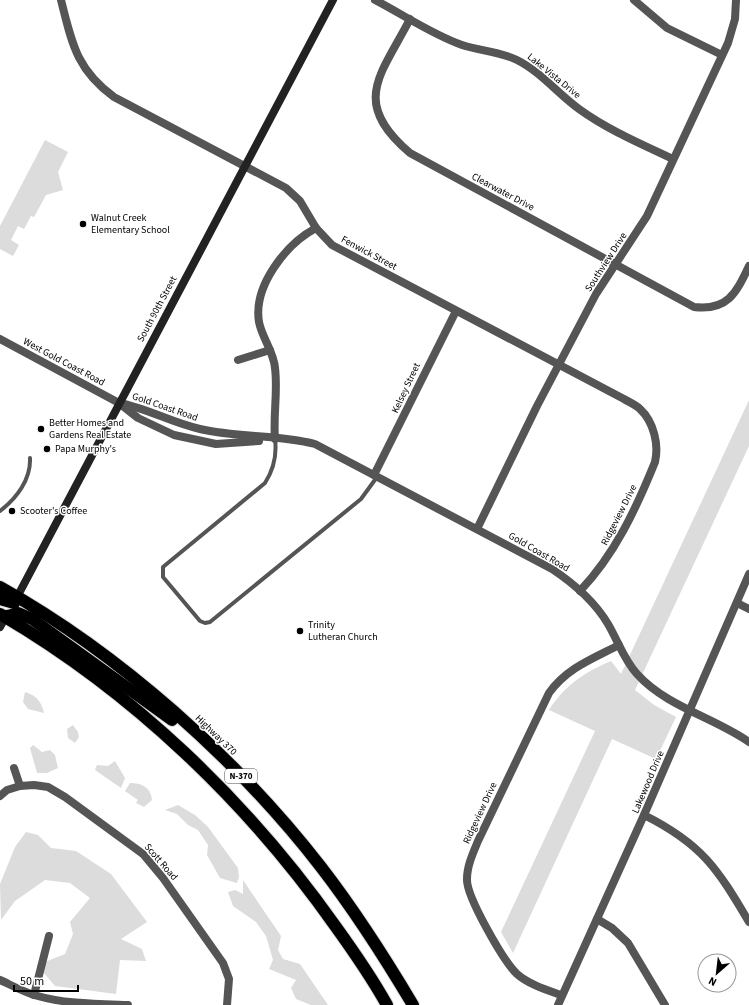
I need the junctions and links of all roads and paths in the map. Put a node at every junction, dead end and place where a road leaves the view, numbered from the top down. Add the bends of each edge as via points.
1 (61, 0) edge
2 (333, 0) edge
3 (375, 0) edge
4 (634, 0) edge
5 (736, 0) edge
6 (410, 19) junction
7 (722, 55) junction
8 (673, 159) junction
9 (244, 166) junction
10 (316, 228) junction
11 (615, 264) junction
12 (749, 266) edge
13 (456, 311) junction
14 (0, 339) edge
15 (270, 350) junction
16 (238, 360) dead end
17 (559, 365) junction
18 (119, 403) junction
19 (275, 439) junction
20 (656, 439) joint
21 (30, 458) dead end
22 (375, 475) junction
23 (0, 511) edge
24 (477, 529) junction
25 (749, 574) edge
26 (0, 587) edge
27 (580, 591) junction
28 (0, 599) edge
29 (16, 600) junction
30 (737, 603) junction
31 (749, 609) edge
32 (2, 620) edge
33 (618, 645) junction
34 (690, 710) junction
35 (749, 742) edge
36 (217, 752) junction
37 (14, 768) dead end
38 (20, 786) junction
39 (0, 796) edge
40 (644, 815) junction
41 (597, 919) junction
42 (749, 922) edge
43 (49, 936) dead end
44 (0, 980) edge
45 (34, 995) junction
46 (561, 996) junction
47 (94, 1004) edge
48 (128, 1005) edge
49 (227, 1005) edge
50 (387, 1005) edge
51 (413, 1005) edge
52 (558, 1005) edge
53 (665, 1005) edge

1 - 9 street, Fenwick Street via 71,40 81,63 94,80 124,102
2 - 9 street, South 90th Street
3 - 6 street, Lake Vista Drive
4 - 7 street via 667,28
5 - 7 street, Southview Drive via 733,27
6 - 8 street, Lake Vista Drive via 462,45 497,52 516,59 537,73 580,110 611,130
6 - 11 street, Clearwater Drive via 376,85 375,98 379,115 392,135 419,158
7 - 8 street, Southview Drive
8 - 11 street, Southview Drive via 647,216
9 - 10 street, Fenwick Street via 286,188 300,201
9 - 18 street, South 90th Street
10 - 13 street, Fenwick Street via 332,245
10 - 15 street via 302,236 283,257 262,293 258,308 260,324
11 - 12 street, Clearwater Drive via 694,307 710,307 726,302 736,292
11 - 17 street, Southview Drive via 596,294
13 - 17 street, Fenwick Street
13 - 22 street, Kelsey Street
14 - 18 street, West Gold Coast Road
15 - 16 street
15 - 19 street via 275,367
17 - 20 street, Fenwick Street via 640,410 648,420
17 - 24 street, Southview Drive
18 - 19 street, Gold Coast Road via 138,406 170,421 200,430
18 - 19 street, Gold Coast Road via 138,418 160,430 188,439 216,444
18 - 29 street, South 90th Street
19 - 22 street, Gold Coast Road via 301,440 315,444
19 - 22 lane via 274,468 265,483 163,567 163,577 200,621 205,623 210,622 361,499
20 - 27 street, Ridgeview Drive via 655,462 615,547 605,563
21 - 23 lane via 30,471 26,482
22 - 24 street, Gold Coast Road
24 - 27 street, Gold Coast Road via 552,569
25 - 30 street, Lakewood Drive
26 - 29 highway, Highway 370 / N-370
27 - 33 street, Gold Coast Road via 596,607
28 - 29 highway
29 - 32 street, South 90th Street
29 - 36 highway, Highway 370 / N-370 via 63,626 131,677
30 - 31 street
30 - 34 street, Lakewood Drive
32 - 36 highway via 18,613 32,619
32 - 50 highway, N-370 via 42,640 119,696 210,778 276,848 302,880
33 - 34 street, Gold Coast Road via 636,674 652,688
33 - 46 street, Ridgeview Drive via 577,666 560,679 549,693 478,841 466,880 477,910 517,974
34 - 35 street, Gold Coast Road
34 - 40 street, Lakewood Drive
36 - 51 highway, Highway 370 / N-370 via 277,814 321,867 358,918
37 - 38 street
38 - 39 street, Scott Road
38 - 49 street, Scott Road via 48,788 65,797 143,854 223,963 229,979
40 - 41 street, Lakewood Drive
40 - 42 street via 683,837 705,856 725,881
41 - 46 street, Lakewood Drive
41 - 53 street via 612,928 628,943
43 - 45 street
44 - 45 street
45 - 47 street
46 - 52 street, Lakewood Drive
47 - 48 street

